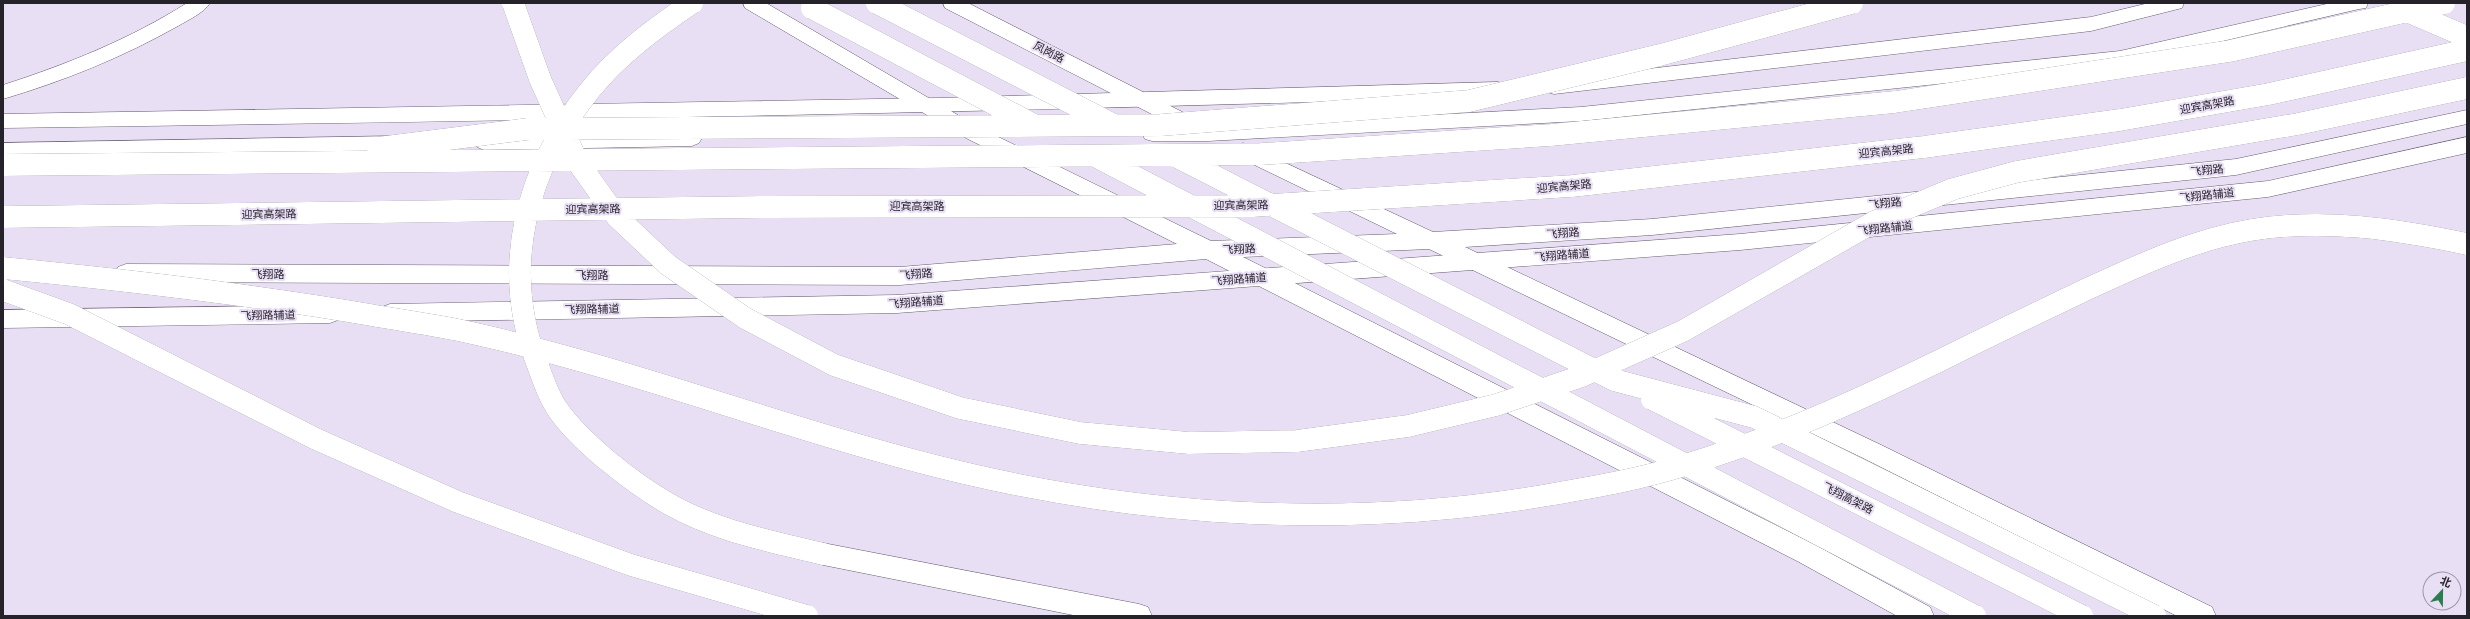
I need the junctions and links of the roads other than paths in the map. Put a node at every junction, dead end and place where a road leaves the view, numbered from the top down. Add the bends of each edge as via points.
1 (201, 3) edge
2 (512, 3) edge
3 (692, 3) edge
4 (752, 3) edge
5 (877, 3) edge
6 (952, 3) edge
7 (1852, 3) edge
8 (2175, 3) edge
9 (2359, 3) edge
10 (2382, 3) edge
11 (2444, 3) edge
12 (807, 6) edge
13 (2467, 37) edge
14 (2467, 50) edge
15 (2467, 88) edge
16 (3, 92) edge
17 (1145, 102) junction
18 (928, 107) junction
19 (2467, 117) edge
20 (3, 121) edge
21 (973, 133) junction
22 (1208, 134) junction
23 (2467, 144) edge
24 (3, 151) edge
25 (278, 161) junction
26 (3, 165) edge
27 (3, 217) edge
28 (1431, 242) junction
29 (2467, 244) edge
30 (1208, 250) junction
31 (1475, 262) junction
32 (3, 268) edge
33 (3, 273) edge
34 (1262, 277) junction
35 (3, 290) edge
36 (3, 319) edge
37 (1614, 380) junction
38 (807, 616) edge
39 (1139, 616) edge
40 (1921, 616) edge
41 (1975, 616) edge
42 (2082, 616) edge
43 (2154, 616) edge
44 (2203, 616) edge

1 - 16 main road via 182,16 119,49 45,79
2 - 15 main road, bridge via 540,79 577,161 617,217 668,264 745,318 834,365 960,408 1080,433 1189,443 1297,441 1408,426 1496,405 1582,376 1683,331 1874,222 1953,189 2075,160 2298,124
3 - 39 main road, bridge via 647,33 617,60 578,104 550,152 532,193 518,267 518,304 530,350 557,409 591,446 636,482 686,513 755,537 823,554
4 - 18 main road
5 - 37 main road, bridge
6 - 17 main road, 凤岗路
7 - 25 main road, bridge via 1660,55 1469,101 1161,125 528,129
8 - 17 main road via 2091,24 1565,87
9 - 22 main road via 2120,58 1581,114
10 - 13 main road, bridge via 2412,12
11 - 25 main road, bridge via 2230,51 1896,102 1551,135 1261,154
12 - 41 main road, bridge
14 - 27 main road, 迎宾高架路, bridge via 2269,94 2120,120 1924,147 1572,186 1253,206 761,207
17 - 18 main road
17 - 22 main road, 凤岗路
18 - 20 main road
18 - 21 main road
19 - 28 main road, 飞翔路 via 2236,167 1652,228
21 - 22 main road
21 - 24 main road
21 - 30 main road
22 - 28 main road, 凤岗路
23 - 31 main road, 飞翔路辅道 via 2268,189 1740,242
25 - 26 main road, bridge
28 - 30 main road, 飞翔路
28 - 31 main road, 凤岗路
29 - 32 main road, bridge via 2370,226 2312,225 2250,230 2190,246 2129,270 1909,376 1726,454 1627,480 1488,504 1412,512 1334,516 1178,510 1074,496 965,474 853,443 688,392 466,332 269,297 173,284
30 - 33 main road, 飞翔路 via 900,276
30 - 34 main road
31 - 34 main road, 飞翔路辅道
31 - 44 main road, 凤岗路 via 1864,448
34 - 36 main road, 飞翔路辅道 via 897,304
34 - 40 main road via 1808,554
35 - 38 main road, bridge via 34,298 346,454 500,519 592,553
37 - 42 main road, 飞翔高架路, bridge
37 - 43 main road, bridge via 1754,416

